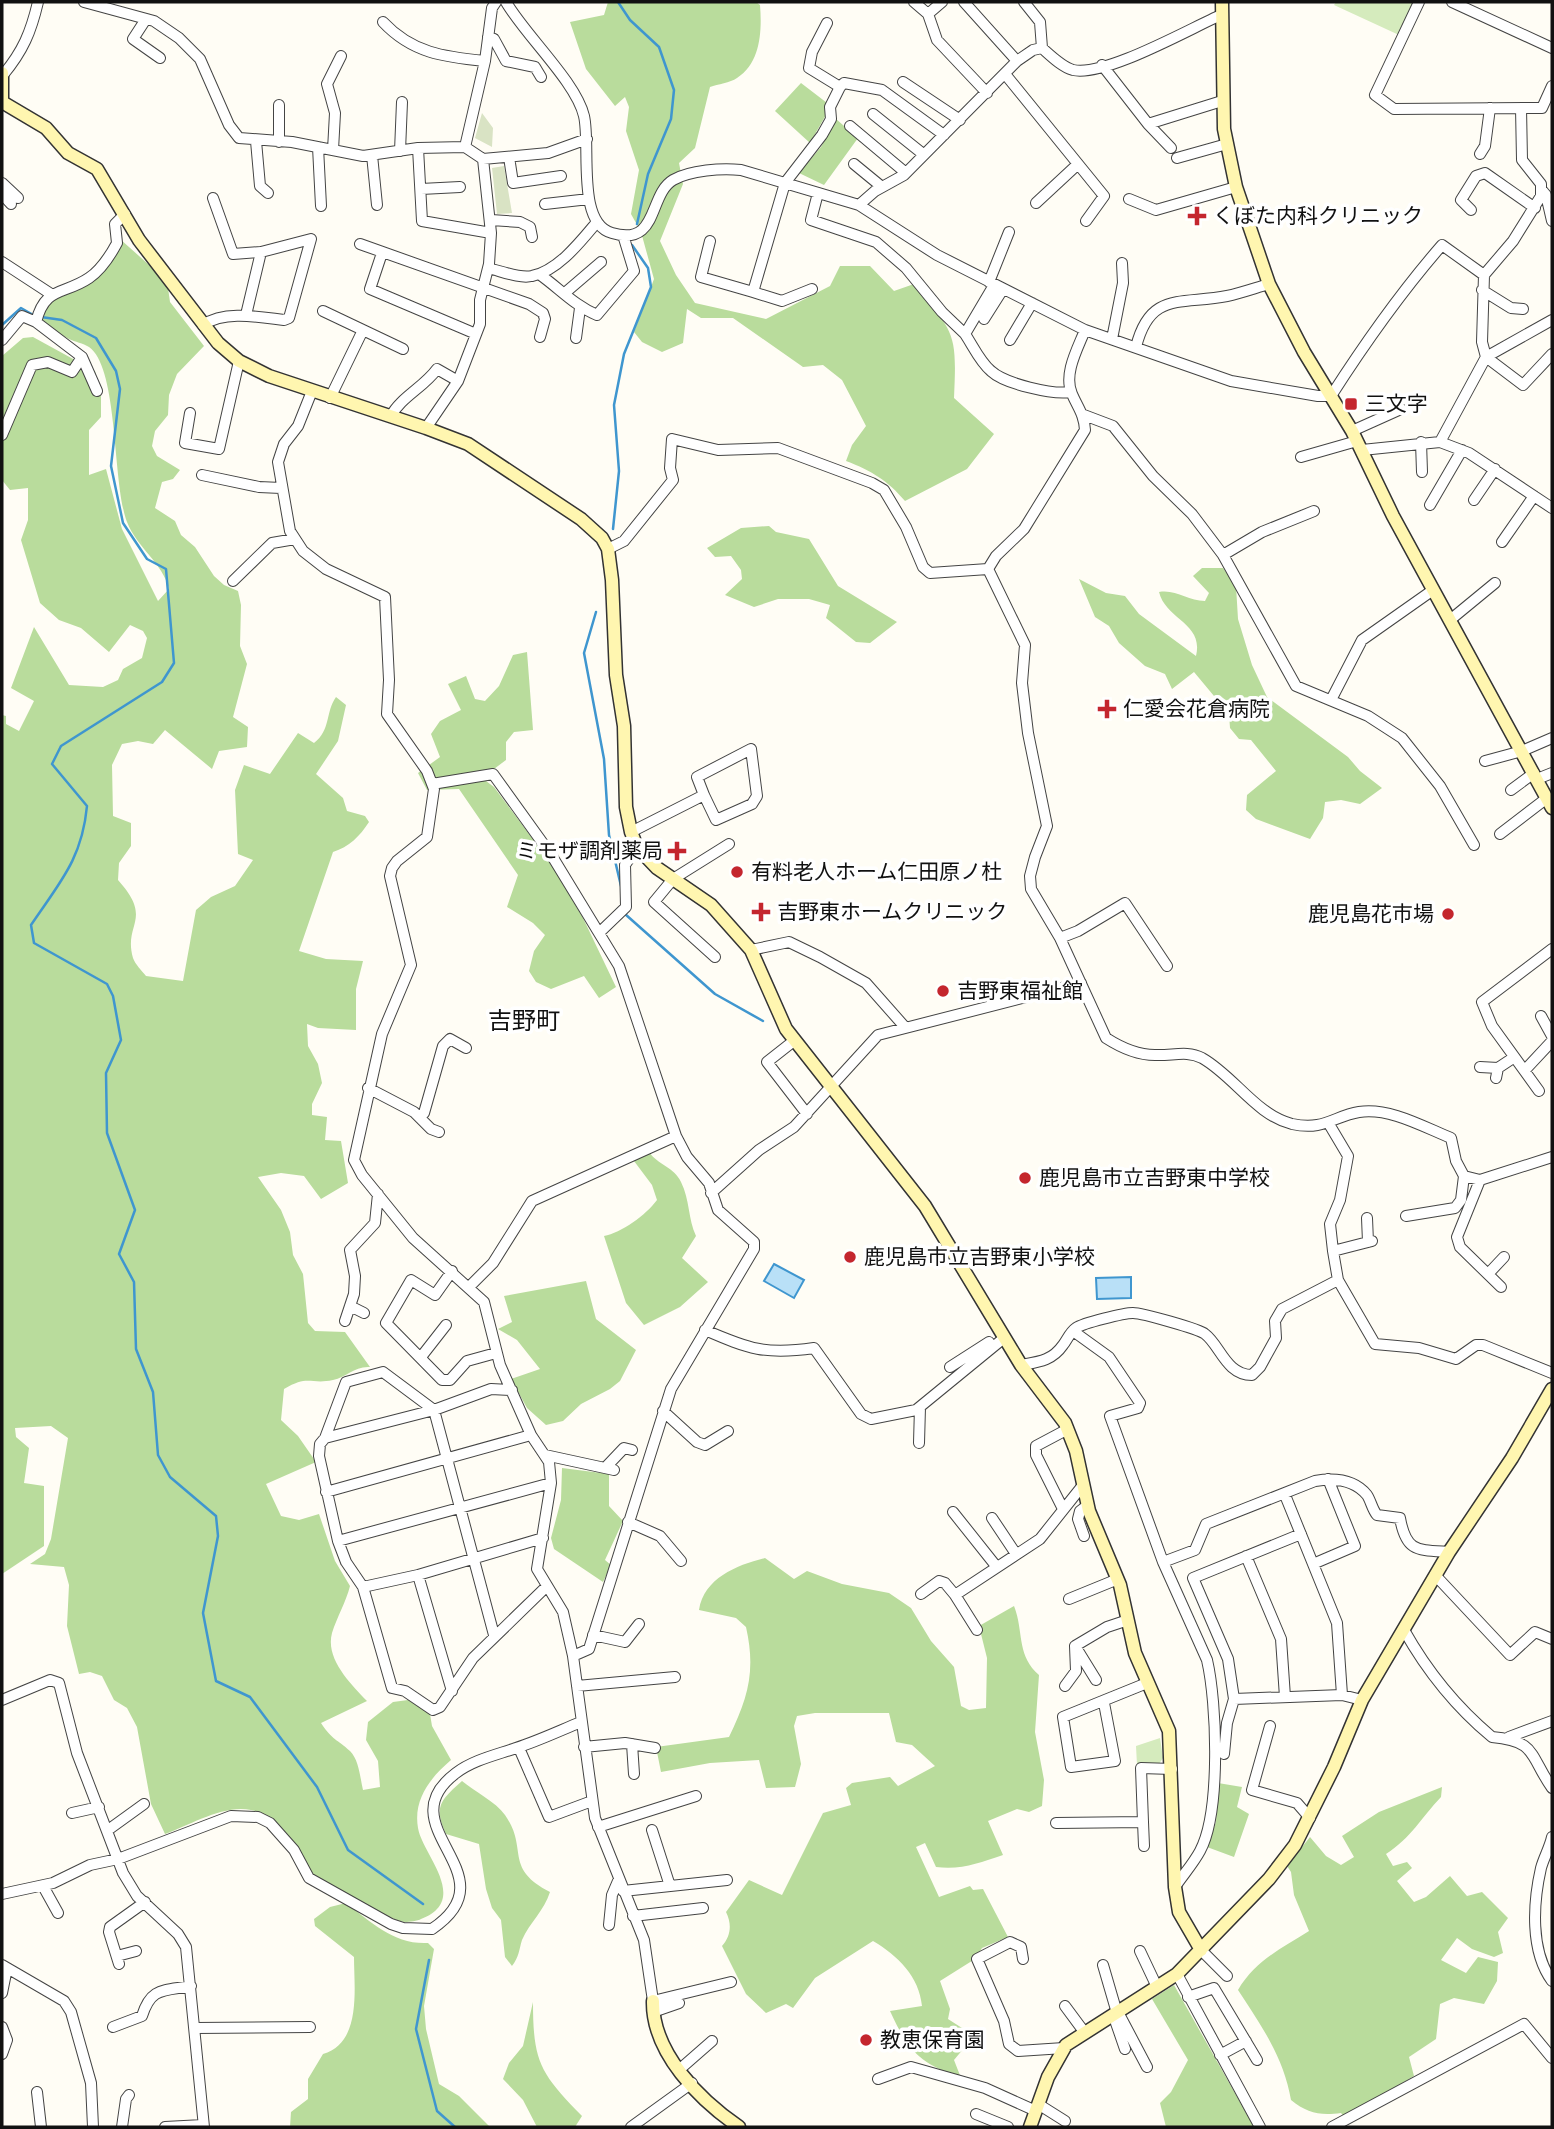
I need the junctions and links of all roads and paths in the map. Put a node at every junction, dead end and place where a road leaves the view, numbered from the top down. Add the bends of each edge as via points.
1 (38, 2) edge
2 (84, 2) edge
3 (495, 2) edge
4 (506, 2) edge
5 (914, 2) edge
6 (942, 2) edge
7 (964, 2) edge
8 (1024, 2) edge
9 (1419, 2) edge
10 (1452, 2) edge
11 (1222, 5) edge
12 (929, 14) junction
13 (146, 19) junction
14 (383, 22) dead end
15 (827, 23) dead end
16 (488, 37) junction
17 (1042, 48) junction
18 (1552, 48) edge
19 (341, 56) dead end
20 (160, 58) dead end
21 (485, 61) junction
22 (1017, 61) junction
23 (1102, 65) junction
24 (2, 74) edge
25 (1005, 74) junction
26 (541, 77) dead end
27 (904, 82) dead end
28 (1552, 86) edge
29 (841, 87) junction
30 (987, 93) junction
31 (1222, 101) junction
32 (2, 102) edge
33 (402, 102) dead end
34 (279, 105) dead end
35 (1490, 108) junction
36 (1521, 108) junction
37 (873, 114) dead end
38 (960, 120) junction
39 (1148, 124) junction
40 (850, 126) dead end
41 (944, 135) junction
42 (587, 139) junction
43 (256, 141) junction
44 (279, 142) junction
45 (1227, 144) junction
46 (318, 147) junction
47 (465, 147) junction
48 (418, 148) junction
49 (1171, 148) dead end
50 (332, 150) junction
51 (400, 151) junction
52 (923, 154) junction
53 (1480, 154) dead end
54 (372, 155) junction
55 (509, 157) junction
56 (1177, 158) dead end
57 (483, 159) junction
58 (854, 164) dead end
59 (1078, 164) junction
60 (906, 173) junction
61 (561, 176) dead end
62 (1552, 182) edge
63 (2, 183) edge
64 (785, 183) junction
65 (1541, 186) junction
66 (460, 187) dead end
67 (882, 187) junction
68 (1236, 187) junction
69 (421, 189) junction
70 (268, 193) dead end
71 (818, 193) junction
72 (2, 194) edge
73 (213, 198) dead end
74 (589, 199) junction
75 (1129, 199) dead end
76 (1036, 203) dead end
77 (545, 204) dead end
78 (377, 205) dead end
79 (859, 205) junction
80 (321, 206) dead end
81 (1535, 208) junction
82 (1471, 210) dead end
83 (125, 214) junction
84 (491, 220) junction
85 (1086, 220) dead end
86 (1552, 221) edge
87 (597, 222) junction
88 (1009, 232) dead end
89 (491, 233) junction
90 (623, 235) junction
91 (532, 237) dead end
92 (710, 241) dead end
93 (360, 244) dead end
94 (261, 252) junction
95 (382, 253) junction
96 (2, 262) edge
97 (601, 262) dead end
98 (1122, 263) dead end
99 (488, 268) junction
100 (539, 274) junction
101 (1485, 275) junction
102 (1269, 284) junction
103 (995, 286) junction
104 (483, 287) junction
105 (812, 289) dead end
106 (1482, 290) junction
107 (566, 292) junction
108 (753, 292) junction
109 (51, 294) junction
110 (1032, 303) junction
111 (580, 308) junction
112 (1523, 309) dead end
113 (323, 311) dead end
114 (1552, 312) edge
115 (246, 316) junction
116 (984, 318) dead end
117 (1552, 319) edge
118 (36, 322) junction
119 (203, 325) junction
120 (363, 330) junction
121 (1085, 330) junction
122 (476, 334) junction
123 (965, 334) junction
124 (540, 337) dead end
125 (576, 338) dead end
126 (1112, 339) junction
127 (2, 340) edge
128 (1010, 340) dead end
129 (1136, 347) junction
130 (403, 349) dead end
131 (1552, 355) edge
132 (82, 357) junction
133 (1486, 357) junction
134 (239, 361) junction
135 (458, 381) junction
136 (97, 391) dead end
137 (312, 391) junction
138 (1071, 392) junction
139 (1331, 396) junction
140 (330, 397) junction
141 (1401, 410) dead end
142 (190, 413) dead end
143 (1084, 415) junction
144 (391, 416) junction
145 (426, 428) junction
146 (2, 435) edge
147 (1357, 441) junction
148 (1421, 442) junction
149 (1440, 442) junction
150 (1462, 450) junction
151 (1301, 457) dead end
152 (1495, 469) junction
153 (1422, 472) dead end
154 (202, 475) dead end
155 (281, 488) junction
156 (1534, 496) junction
157 (1474, 500) dead end
158 (1430, 505) dead end
159 (1552, 508) edge
160 (1314, 512) dead end
161 (295, 539) junction
162 (1502, 542) dead end
163 (608, 549) junction
164 (1223, 555) junction
165 (988, 569) junction
166 (233, 581) dead end
167 (1495, 583) dead end
168 (1433, 590) junction
169 (1450, 620) junction
170 (1331, 700) junction
171 (1552, 738) edge
172 (1522, 751) junction
173 (1485, 761) dead end
174 (1552, 773) edge
175 (1535, 776) junction
176 (432, 783) junction
177 (1511, 790) dead end
178 (704, 795) junction
179 (1550, 803) edge
180 (631, 832) junction
181 (1500, 834) dead end
182 (729, 845) dead end
183 (1474, 845) dead end
184 (637, 846) junction
185 (673, 880) junction
186 (600, 932) junction
187 (1060, 937) junction
188 (1552, 949) edge
189 (751, 950) junction
190 (715, 957) dead end
191 (1167, 967) dead end
192 (1081, 983) junction
193 (1541, 1016) dead end
194 (904, 1026) junction
195 (1552, 1038) edge
196 (795, 1040) junction
197 (466, 1048) dead end
198 (1513, 1058) junction
199 (1480, 1067) dead end
200 (1525, 1070) junction
201 (832, 1085) junction
202 (368, 1088) junction
203 (1539, 1091) dead end
204 (807, 1114) junction
205 (420, 1118) junction
206 (1329, 1125) junction
207 (439, 1132) dead end
208 (676, 1136) junction
209 (1552, 1157) edge
210 (1464, 1176) junction
211 (1480, 1180) junction
212 (711, 1193) junction
213 (378, 1194) junction
214 (1406, 1216) dead end
215 (1367, 1218) dead end
216 (1333, 1251) junction
217 (1504, 1256) dead end
218 (452, 1271) junction
219 (1488, 1273) junction
220 (1338, 1280) junction
221 (469, 1287) junction
222 (1501, 1287) dead end
223 (350, 1307) junction
224 (364, 1313) dead end
225 (345, 1321) dead end
226 (446, 1325) dead end
227 (705, 1330) junction
228 (1073, 1331) junction
229 (1003, 1336) junction
230 (496, 1353) junction
231 (421, 1357) junction
232 (1020, 1365) junction
233 (950, 1367) dead end
234 (1552, 1373) edge
235 (1552, 1389) edge
236 (512, 1390) junction
237 (920, 1407) junction
238 (433, 1410) junction
239 (663, 1411) junction
240 (1068, 1429) junction
241 (728, 1431) dead end
242 (531, 1435) junction
243 (325, 1438) junction
244 (919, 1444) dead end
245 (632, 1450) dead end
246 (545, 1455) junction
247 (446, 1458) junction
248 (1328, 1479) junction
249 (551, 1483) junction
250 (1083, 1485) junction
251 (326, 1492) junction
252 (1285, 1495) junction
253 (1088, 1505) junction
254 (459, 1507) junction
255 (1063, 1509) junction
256 (953, 1513) dead end
257 (992, 1518) dead end
258 (628, 1522) junction
259 (1301, 1534) junction
260 (1084, 1536) dead end
261 (543, 1538) junction
262 (338, 1541) junction
263 (1449, 1552) junction
264 (1016, 1554) junction
265 (1246, 1556) junction
266 (473, 1558) junction
267 (681, 1561) dead end
268 (1163, 1562) junction
269 (1313, 1564) junction
270 (996, 1566) junction
271 (418, 1575) junction
272 (1435, 1575) junction
273 (1118, 1580) junction
274 (363, 1587) junction
275 (546, 1587) junction
276 (921, 1594) dead end
277 (955, 1595) junction
278 (1069, 1599) dead end
279 (1128, 1620) junction
280 (639, 1623) dead end
281 (977, 1629) dead end
282 (1404, 1630) junction
283 (494, 1635) junction
284 (593, 1635) junction
285 (1552, 1639) edge
286 (1075, 1646) junction
287 (573, 1656) junction
288 (674, 1676) dead end
289 (1096, 1680) dead end
290 (1147, 1682) junction
291 (576, 1686) junction
292 (1065, 1686) dead end
293 (452, 1691) junction
294 (1342, 1695) junction
295 (1285, 1697) junction
296 (1234, 1699) junction
297 (2, 1700) edge
298 (1362, 1700) junction
299 (1104, 1703) junction
300 (1552, 1721) edge
301 (581, 1723) junction
302 (1270, 1726) dead end
303 (1509, 1737) junction
304 (632, 1744) junction
305 (584, 1747) junction
306 (519, 1748) junction
307 (654, 1748) dead end
308 (1224, 1754) dead end
309 (1172, 1769) junction
310 (634, 1774) dead end
311 (1552, 1788) edge
312 (696, 1796) dead end
313 (592, 1801) junction
314 (144, 1804) dead end
315 (99, 1807) junction
316 (72, 1813) dead end
317 (1310, 1818) junction
318 (1143, 1822) junction
319 (1056, 1823) dead end
320 (598, 1827) junction
321 (107, 1830) junction
322 (652, 1830) dead end
323 (1552, 1837) edge
324 (1144, 1846) dead end
325 (118, 1859) junction
326 (727, 1880) dead end
327 (43, 1886) junction
328 (621, 1886) junction
329 (670, 1886) junction
330 (1175, 1887) junction
331 (2, 1894) edge
332 (145, 1902) junction
333 (703, 1908) dead end
334 (58, 1913) dead end
335 (634, 1916) junction
336 (608, 1925) dead end
337 (1201, 1950) junction
338 (136, 1951) dead end
339 (1140, 1951) dead end
340 (1023, 1959) dead end
341 (1103, 1965) dead end
342 (5, 1966) edge
343 (1177, 1974) junction
344 (1227, 1976) dead end
345 (1552, 1981) edge
346 (731, 1982) dead end
347 (191, 1986) junction
348 (1157, 1987) junction
349 (2, 1993) edge
350 (1188, 1997) junction
351 (679, 2003) dead end
352 (653, 2006) junction
353 (1065, 2006) dead end
354 (1116, 2014) junction
355 (113, 2026) dead end
356 (2, 2027) edge
357 (310, 2027) dead end
358 (196, 2028) junction
359 (1085, 2033) junction
360 (712, 2041) dead end
361 (1245, 2041) junction
362 (1064, 2048) junction
363 (1125, 2049) dead end
364 (2, 2054) edge
365 (1220, 2055) junction
366 (1552, 2058) edge
367 (1257, 2060) dead end
368 (1147, 2067) dead end
369 (680, 2069) junction
370 (878, 2080) dead end
371 (692, 2084) junction
372 (37, 2092) dead end
373 (129, 2095) dead end
374 (1037, 2108) junction
375 (976, 2114) dead end
376 (1065, 2121) dead end
377 (203, 2126) edge
378 (41, 2127) edge
379 (93, 2127) edge
380 (122, 2127) edge
381 (165, 2127) edge
382 (631, 2127) edge
383 (739, 2127) edge
384 (1008, 2127) edge
385 (1030, 2127) edge
386 (1260, 2127) edge
387 (1332, 2127) edge

1 - 24 street via 23,51
2 - 13 street
3 - 16 street
4 - 42 street via 571,89 584,113
5 - 12 street
6 - 12 street
7 - 22 street
8 - 17 street via 1040,22
9 - 35 street via 1375,95 1394,109
10 - 18 street
11 - 23 street via 1138,55
11 - 31 street
12 - 30 street via 937,40
13 - 20 street via 133,39
13 - 43 street via 197,53 233,133
14 - 21 street via 399,39 443,57
15 - 29 street via 812,52 810,68
16 - 21 street
16 - 26 street via 494,39 502,58 535,68
17 - 22 street
17 - 23 street via 1072,69
19 - 50 street via 327,84 335,113
21 - 47 street
22 - 25 street
23 - 39 street
24 - 32 street
25 - 30 street
25 - 59 street
27 - 38 street
28 - 36 street via 1542,108
29 - 41 street via 844,83 882,90
29 - 64 street via 822,135
30 - 38 street
31 - 39 street
31 - 45 street
32 - 83 street via 46,128 68,153 97,169
33 - 51 street
34 - 44 street
35 - 36 street
35 - 53 street
36 - 65 street via 1522,160
37 - 52 street
38 - 41 street
39 - 49 street
40 - 60 street
41 - 52 street
42 - 55 street via 548,153
42 - 74 street
43 - 44 street
43 - 70 street via 260,186
44 - 46 street
45 - 56 street
45 - 68 street
46 - 50 street
46 - 80 street
47 - 48 street
47 - 57 street
48 - 51 street
48 - 69 street
50 - 54 street
51 - 54 street
52 - 60 street
54 - 78 street
55 - 57 street
55 - 61 street via 513,183
57 - 84 street
58 - 67 street
59 - 76 street
59 - 85 street via 1104,196
60 - 67 street
62 - 65 street
63 - 72 street via 14,201
64 - 71 street
64 - 90 street via 730,169 686,176 666,186 648,224
64 - 108 street
65 - 81 street
65 - 86 street
66 - 69 street
67 - 79 street
68 - 75 street via 1156,210
68 - 102 street
69 - 89 street via 422,222
71 - 79 street
71 - 123 street via 811,220 876,242
73 - 94 street via 233,254
74 - 77 street
74 - 87 street
79 - 103 street
81 - 82 street via 1485,173 1476,176 1461,200
81 - 101 street
83 - 109 street via 115,224 117,243 97,272
83 - 119 street
84 - 89 street
84 - 91 street via 520,222 530,227
87 - 90 street via 610,233
87 - 100 street via 570,251
88 - 103 street
89 - 99 street
90 - 111 street via 634,271 597,315
92 - 108 street via 701,277
93 - 95 street
94 - 115 street
94 - 115 street via 311,239 289,318
95 - 104 street
95 - 122 street via 370,289
96 - 109 street
97 - 107 street
98 - 126 street via 1123,284
99 - 100 street via 530,277
99 - 104 street
100 - 107 street
101 - 106 street
101 - 139 street via 1442,245 1373,332
102 - 129 street via 1161,306 1141,328
102 - 139 street
103 - 110 street
103 - 116 street
103 - 123 street
104 - 122 street
104 - 124 street via 543,313
105 - 108 street via 782,301
106 - 112 street via 1511,308
106 - 133 street
107 - 111 street
109 - 118 street
110 - 121 street
110 - 128 street
111 - 125 street
113 - 120 street
114 - 117 street
115 - 119 street via 212,319
117 - 133 street
118 - 127 street via 22,316
118 - 132 street
119 - 134 street
120 - 130 street
120 - 140 street
121 - 126 street
121 - 138 street via 1069,377
122 - 135 street
123 - 138 street via 993,374 1057,394
126 - 129 street
129 - 139 street via 1259,388
131 - 133 street via 1523,385
132 - 136 street
132 - 146 street via 72,372 48,362 32,365
133 - 149 street
134 - 137 street
134 - 142 street via 219,449 185,443
135 - 144 street via 437,369
135 - 145 street
137 - 140 street
137 - 155 street via 298,426 280,453
138 - 143 street
139 - 147 street
140 - 144 street
141 - 147 street
143 - 164 street via 1113,426 1122,435
143 - 165 street via 1085,430 1065,465 1024,529
144 - 145 street
145 - 163 street via 468,444 581,519 594,528
147 - 148 street
147 - 151 street
147 - 168 street
148 - 149 street
148 - 153 street
149 - 150 street
150 - 152 street
150 - 158 street
152 - 156 street
152 - 157 street
154 - 155 street
155 - 161 street
156 - 159 street
156 - 162 street
160 - 164 street via 1262,532
161 - 166 street via 272,543
161 - 176 street via 326,569 385,597 387,714
163 - 165 street via 624,541 673,480 672,439 718,450 778,448 851,474 884,490 930,573
163 - 180 street via 624,726 625,807
164 - 170 street via 1288,677 1303,691
165 - 187 street via 1025,645 1022,683 1028,733 1047,826 1030,876 1031,889
167 - 169 street
168 - 169 street
168 - 170 street via 1362,640
169 - 172 street
170 - 183 street via 1402,738 1440,786
171 - 172 street
172 - 173 street
172 - 175 street
174 - 175 street
175 - 177 street
175 - 179 street
176 - 186 street via 493,774
176 - 202 street via 427,837 397,861 390,876 411,965 382,1034
178 - 178 street via 697,777 751,749 757,796 752,804 716,820
178 - 180 street
179 - 181 street
180 - 184 street
182 - 185 street
184 - 185 street
184 - 186 street via 625,865 626,907
185 - 189 street via 711,905
185 - 190 street via 654,904
186 - 208 street via 619,966
187 - 191 street via 1125,903
187 - 192 street
188 - 198 street via 1482,1002
189 - 194 street via 789,942 820,957 866,983
189 - 196 street via 778,1014
192 - 194 street
192 - 206 street via 1106,1038 1120,1047 1151,1055 1190,1053 1232,1077 1262,1108 1283,1120
193 - 195 street
194 - 201 street via 878,1035
195 - 200 street
196 - 201 street
196 - 204 street via 767,1062
197 - 205 street via 450,1039 443,1046
198 - 199 street via 1497,1073
198 - 200 street
200 - 203 street
201 - 204 street
201 - 229 street via 925,1206
202 - 205 street
202 - 213 street via 355,1160
204 - 212 street
205 - 207 street
206 - 210 street via 1358,1112 1379,1112 1428,1128 1451,1138
206 - 216 street via 1348,1156 1330,1224
208 - 212 street via 709,1183
208 - 221 street via 532,1201 493,1264
209 - 211 street
210 - 211 street
210 - 214 street via 1461,1200 1455,1208
211 - 219 street via 1457,1237 1460,1247
212 - 227 street via 718,1210 754,1242 754,1249
213 - 218 street via 413,1238
213 - 223 street via 375,1223 350,1250 355,1276
215 - 216 street via 1370,1242
216 - 220 street
217 - 219 street
218 - 221 street
218 - 231 street via 435,1295 411,1280 386,1323
219 - 222 street
220 - 228 street via 1282,1309 1275,1321 1276,1338 1252,1375 1236,1369 1197,1328 1134,1313
220 - 234 street via 1375,1344 1419,1348 1456,1359 1483,1345
221 - 230 street via 484,1302
223 - 224 street
223 - 225 street
226 - 231 street
227 - 237 street via 746,1348 777,1354 814,1348 861,1414 871,1419
227 - 239 street
228 - 232 street via 1057,1354
228 - 268 street via 1108,1357 1140,1403 1138,1408 1110,1416
229 - 232 street
229 - 233 street
229 - 237 street
230 - 231 street via 467,1361 450,1380 442,1380
230 - 236 street
232 - 240 street
235 - 263 street
236 - 238 street via 491,1389
236 - 242 street
237 - 244 street
238 - 243 street
238 - 243 street via 383,1372 346,1382
238 - 247 street
239 - 241 street via 705,1445
239 - 258 street
240 - 250 street
240 - 255 street via 1036,1446 1036,1455
242 - 246 street
242 - 247 street
243 - 251 street via 318,1450
245 - 246 street via 624,1448 610,1469
246 - 249 street
247 - 251 street
247 - 254 street
248 - 252 street
248 - 263 street via 1356,1486 1368,1496 1377,1515 1400,1518 1411,1546
248 - 269 street via 1355,1546
249 - 254 street
249 - 261 street
250 - 253 street
250 - 255 street
251 - 262 street
252 - 259 street
252 - 268 street via 1206,1524 1195,1550
253 - 260 street via 1078,1519
253 - 273 street
254 - 262 street
254 - 266 street
255 - 264 street via 1040,1539
256 - 270 street
257 - 264 street
258 - 267 street via 660,1536
258 - 284 street
259 - 265 street
259 - 269 street
261 - 266 street
261 - 275 street via 537,1569
262 - 274 street
263 - 272 street
264 - 270 street
265 - 295 street via 1281,1639
265 - 296 street via 1193,1578 1228,1658
266 - 271 street
266 - 283 street
268 - 330 street via 1207,1660 1215,1713 1208,1823 1201,1850
269 - 294 street via 1337,1623
270 - 277 street
271 - 274 street
271 - 293 street
272 - 282 street
272 - 285 street via 1510,1655 1535,1632
273 - 278 street
273 - 279 street
274 - 293 street via 392,1688 405,1691 433,1710
275 - 283 street
275 - 287 street via 563,1612
276 - 277 street via 939,1581
277 - 281 street
279 - 286 street
279 - 290 street
280 - 284 street via 625,1642
282 - 298 street
282 - 303 street via 1420,1659 1478,1726 1492,1737
283 - 293 street
284 - 287 street via 589,1649
286 - 289 street
286 - 292 street via 1076,1671
287 - 291 street
288 - 291 street
290 - 299 street
290 - 309 street via 1169,1731
291 - 301 street
294 - 295 street
294 - 298 street
295 - 296 street
296 - 308 street
297 - 315 street via 50,1681 59,1683 77,1753
298 - 317 street
299 - 299 street via 1063,1717 1071,1767 1115,1761
300 - 303 street
301 - 305 street
301 - 306 street
302 - 317 street via 1252,1790 1297,1802
303 - 311 street via 1527,1746
304 - 305 street
304 - 307 street
304 - 310 street
305 - 313 street
306 - 313 street via 549,1816
306 - 325 street via 458,1771 433,1800 436,1828 452,1856 461,1898 455,1910 432,1929 391,1924 309,1878 294,1850 270,1823 258,1817 231,1816
309 - 318 street via 1141,1768
309 - 330 street
312 - 320 street
313 - 320 street
314 - 321 street
315 - 316 street
315 - 321 street
317 - 337 street via 1269,1879
318 - 319 street
318 - 324 street
320 - 328 street
321 - 325 street
322 - 329 street
323 - 345 street via 1541,1868 1535,1926 1540,1958
325 - 327 street
325 - 332 street
326 - 329 street
327 - 331 street
327 - 334 street
328 - 329 street
328 - 335 street
328 - 336 street via 612,1895
330 - 337 street via 1179,1912
332 - 338 street via 110,1927 118,1960
332 - 347 street via 186,1947
333 - 335 street
335 - 352 street via 644,1940
337 - 343 street
337 - 344 street
339 - 348 street
340 - 362 street via 1021,1947 1010,1942 977,1959 1009,2044 1018,2051
341 - 354 street
342 - 349 street
342 - 379 street via 64,2001 71,2011 91,2083
343 - 348 street
343 - 350 street
346 - 352 street
347 - 355 street via 155,1993 142,2017
347 - 358 street
348 - 354 street
350 - 361 street via 1214,1988
350 - 365 street
351 - 352 street
352 - 369 street via 662,2043
353 - 359 street
354 - 359 street
354 - 363 street
354 - 368 street
356 - 364 street via 7,2040
357 - 358 street
358 - 377 street
359 - 362 street
360 - 369 street
361 - 365 street
361 - 367 street
362 - 374 street
365 - 386 street
366 - 387 street via 1524,2024
369 - 371 street
370 - 374 street via 911,2067
371 - 382 street
371 - 383 street
372 - 378 street
373 - 380 street
374 - 376 street
374 - 385 street
375 - 384 street
377 - 381 street

